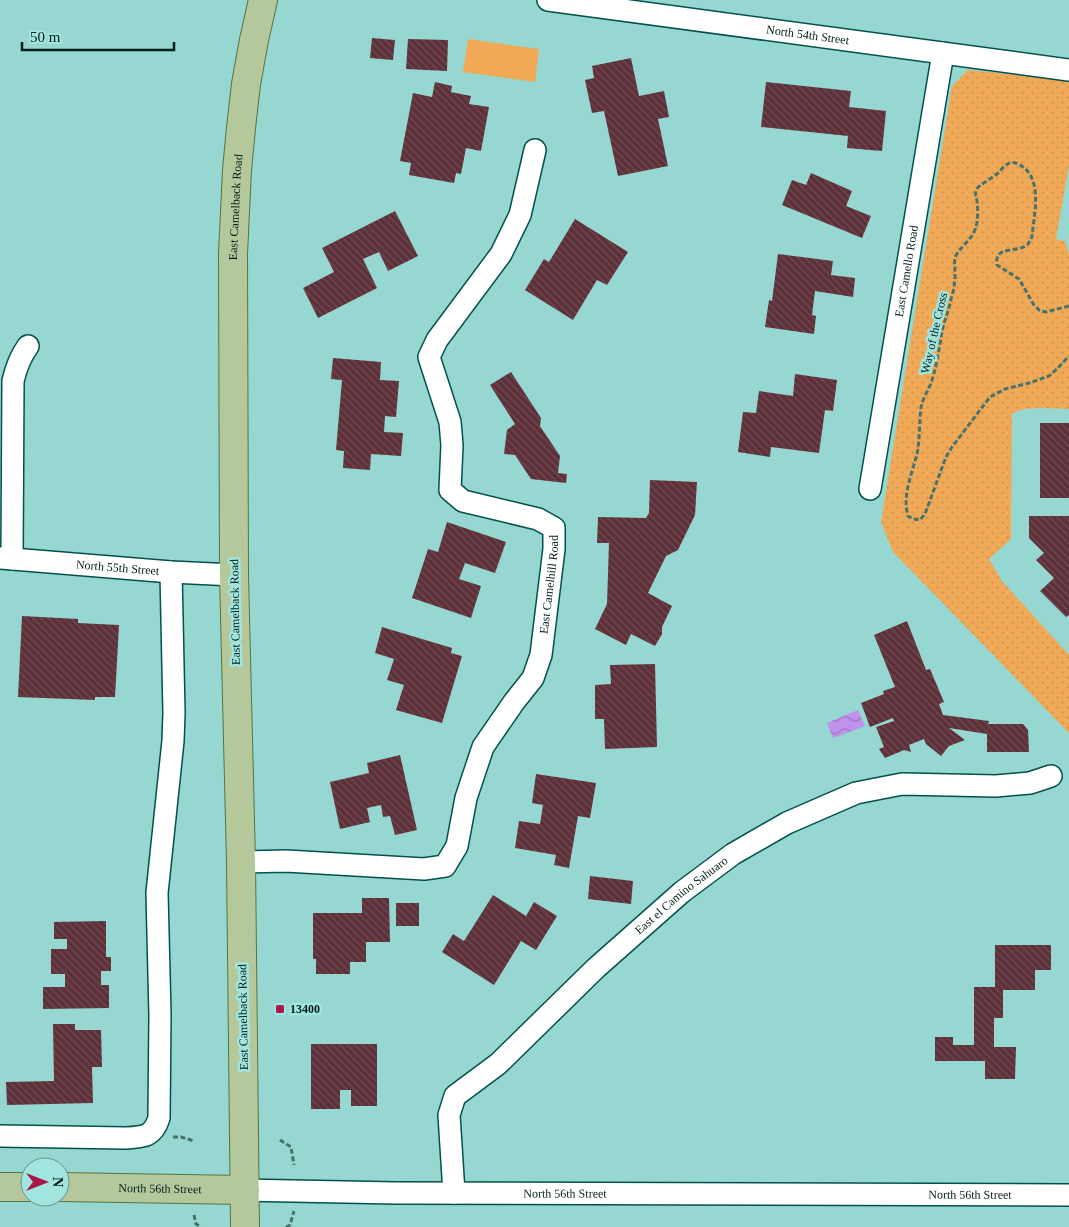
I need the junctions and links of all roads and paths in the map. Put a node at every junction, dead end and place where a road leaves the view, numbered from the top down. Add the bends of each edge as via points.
1 (263, 0) edge
2 (548, 0) edge
3 (943, 53) junction
4 (1069, 70) edge
5 (535, 150) dead end
6 (1069, 306) edge
7 (28, 346) dead end
8 (1069, 356) edge
9 (870, 489) dead end
10 (6, 559) edge
11 (171, 572) junction
12 (234, 575) junction
13 (1051, 776) dead end
14 (241, 862) junction
15 (0, 1136) edge
16 (280, 1140) dead end
17 (294, 1165) dead end
18 (0, 1186) edge
19 (20, 1187) edge
20 (70, 1187) edge
21 (245, 1190) junction
22 (454, 1193) junction
23 (1069, 1195) edge
24 (294, 1208) dead end
25 (194, 1216) dead end
26 (201, 1227) edge
27 (245, 1227) edge
28 (286, 1227) edge

1 - 12 main road, East Camelback Road via 246,84 234,217
2 - 3 street, North 54th Street
3 - 4 street, North 54th Street
3 - 9 street, East Camello Road
5 - 14 street, East Camelhill Road via 520,215 501,254 437,340 429,358 450,422 450,490 463,501 538,519 554,528 541,655 533,678 483,747 466,798 457,846 445,866 424,869 286,861
6 - 8 path, Way of the Cross via 1046,312 1040,310 1034,306 1019,279 997,264 999,253 1022,248 1032,237 1033,179 1021,165 1009,163 977,188 973,236 954,260 951,300 932,381 921,406 918,451 908,486 908,516 920,520 925,514 946,457 990,397 1005,389 1049,376
7 - 10 street via 17,364 13,381
10 - 11 street, North 55th Street
11 - 12 street, North 55th Street
11 - 15 street via 174,713 157,886 160,1015 159,1118 156,1128 149,1135 126,1138
12 - 14 main road, East Camelback Road
13 - 22 street, East el Camino Sahuaro via 1030,783 996,786 902,784 856,793 787,823 733,854 682,892 596,968 498,1064 455,1096 449,1115
14 - 21 main road, East Camelback Road
16 - 17 path via 291,1147
18 - 19 main road
20 - 21 main road, North 56th Street
21 - 22 street, North 56th Street
21 - 27 main road, East Camelback Road
22 - 23 street, North 56th Street
24 - 28 path via 290,1225
25 - 26 path via 196,1224

